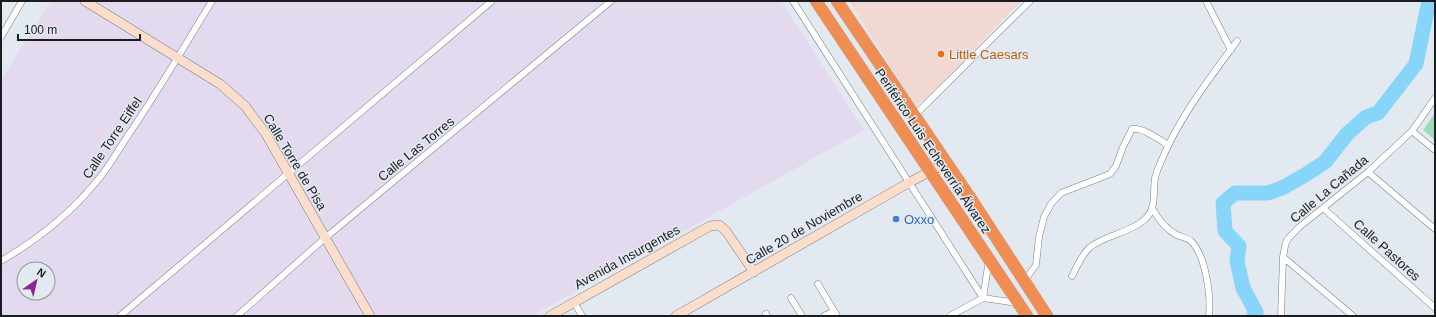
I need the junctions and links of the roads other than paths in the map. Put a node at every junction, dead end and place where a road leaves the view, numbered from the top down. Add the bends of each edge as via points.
1 (22, 1) edge
2 (85, 1) edge
3 (212, 1) edge
4 (492, 1) edge
5 (611, 1) edge
6 (793, 1) edge
7 (816, 1) edge
8 (837, 1) edge
9 (1030, 1) edge
10 (1206, 1) edge
11 (1, 36) edge
12 (1238, 41) dead end
13 (1231, 50) junction
14 (177, 58) junction
15 (1435, 98) edge
16 (914, 116) junction
17 (1412, 131) junction
18 (1168, 145) junction
19 (1435, 150) edge
20 (946, 163) junction
21 (930, 171) junction
22 (1368, 172) junction
23 (288, 173) junction
24 (910, 182) junction
25 (1152, 208) junction
26 (1323, 208) junction
27 (1435, 229) edge
28 (325, 238) junction
29 (1283, 257) junction
30 (989, 259) junction
31 (1, 261) edge
32 (754, 272) junction
33 (1072, 276) dead end
34 (1024, 281) junction
35 (818, 284) dead end
36 (791, 298) dead end
37 (983, 298) junction
38 (574, 302) junction
39 (1019, 304) junction
40 (1435, 308) edge
41 (835, 313) edge
42 (120, 316) edge
43 (236, 316) edge
44 (370, 316) edge
45 (550, 316) edge
46 (582, 316) edge
47 (676, 316) edge
48 (802, 316) edge
49 (824, 316) edge
50 (950, 316) edge
51 (1027, 316) edge
52 (1047, 316) edge
53 (1209, 316) edge
54 (1281, 316) edge
55 (1353, 316) edge

1 - 11 street
2 - 14 street, Calle Torre de Pisa
3 - 14 street, Calle Torre Eiffel
4 - 23 street
5 - 28 street, Calle Las Torres
6 - 24 street
7 - 21 highway, Periférico Luis Echeverría Álvarez
8 - 16 highway, Periférico Luis Echeverría Álvarez
9 - 16 street
10 - 13 street
12 - 13 street
13 - 18 street via 1192,105
14 - 23 street, Calle Torre de Pisa via 220,84 245,106 266,134
14 - 31 street, Calle Torre Eiffel via 97,181 78,203 30,243
15 - 17 street, Calle La Cañada
16 - 20 highway, Periférico Luis Echeverría Álvarez
17 - 19 street
17 - 22 street, Calle La Cañada
18 - 25 street via 1155,179
18 - 34 street via 1136,128 1132,129 1116,166 1108,176 1061,193 1044,217 1036,265
20 - 21 street, Calle 20 de Noviembre
20 - 34 highway, Periférico Luis Echeverría Álvarez
21 - 24 street, Calle 20 de Noviembre
21 - 30 highway, Periférico Luis Echeverría Álvarez
22 - 26 street, Calle La Cañada
22 - 27 street
23 - 28 street, Calle Torre de Pisa
23 - 42 street
24 - 32 street, Calle 20 de Noviembre
24 - 37 street
25 - 33 street via 1141,223 1090,248 1081,258
25 - 53 street via 1159,221 1176,235 1191,240 1200,254 1206,278
26 - 29 street, Calle La Cañada via 1291,235 1284,246
26 - 40 street, Calle Pastores
28 - 43 street, Calle Las Torres
28 - 44 street, Calle Torre de Pisa
29 - 54 street, Calle La Cañada
29 - 55 street
30 - 37 street
30 - 39 highway, Periférico Luis Echeverría Álvarez
32 - 38 street, Avenida Insurgentes via 726,231 719,225 710,226
32 - 47 street, Calle 20 de Noviembre
34 - 52 highway, Periférico Luis Echeverría Álvarez
35 - 41 street
36 - 48 street
37 - 39 street
37 - 50 street
38 - 45 street, Avenida Insurgentes
38 - 46 street
39 - 51 highway, Periférico Luis Echeverría Álvarez
41 - 49 street

